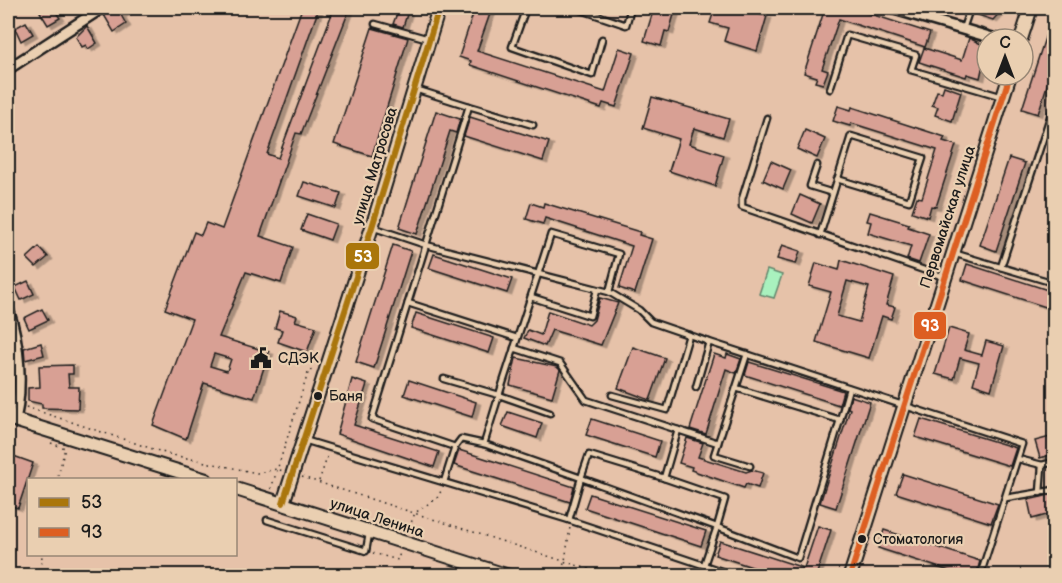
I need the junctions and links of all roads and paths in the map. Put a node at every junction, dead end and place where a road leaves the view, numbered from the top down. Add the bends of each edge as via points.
1 (102, 8) edge
2 (439, 8) edge
3 (526, 8) edge
4 (576, 8) edge
5 (630, 8) edge
6 (891, 8) edge
7 (969, 8) edge
8 (1031, 8) edge
9 (375, 24) dead end
10 (1025, 27) edge
11 (963, 29) junction
12 (975, 33) edge
13 (429, 39) junction
14 (602, 39) dead end
15 (8, 69) edge
16 (1006, 87) edge
17 (415, 89) junction
18 (830, 89) dead end
19 (1003, 97) junction
20 (1054, 105) edge
21 (469, 106) junction
22 (767, 118) dead end
23 (532, 125) dead end
24 (817, 165) dead end
25 (837, 179) junction
26 (833, 193) junction
27 (372, 227) junction
28 (820, 235) junction
29 (426, 245) junction
30 (952, 253) junction
31 (1001, 267) junction
32 (538, 275) junction
33 (944, 277) junction
34 (1054, 283) edge
35 (597, 290) junction
36 (609, 292) junction
37 (531, 297) junction
38 (408, 303) junction
39 (8, 309) edge
40 (689, 335) junction
41 (518, 338) junction
42 (709, 342) junction
43 (514, 348) junction
44 (747, 354) junction
45 (325, 375) junction
46 (444, 379) dead end
47 (696, 387) dead end
48 (736, 388) junction
49 (849, 388) junction
50 (499, 395) junction
51 (612, 395) dead end
52 (19, 404) junction
53 (903, 405) junction
54 (550, 413) dead end
55 (11, 419) edge
56 (840, 420) junction
57 (678, 430) junction
58 (303, 440) junction
59 (46, 441) dead end
60 (718, 443) junction
61 (484, 444) junction
62 (455, 447) junction
63 (330, 448) junction
64 (1018, 459) junction
65 (1054, 462) edge
66 (1042, 465) junction
67 (750, 466) dead end
68 (277, 469) junction
69 (292, 474) junction
70 (58, 478) edge
71 (200, 478) edge
72 (581, 478) junction
73 (664, 478) junction
74 (318, 482) junction
75 (444, 482) junction
76 (237, 489) edge
77 (1054, 490) edge
78 (1040, 494) junction
79 (1006, 498) junction
80 (268, 499) junction
81 (283, 503) junction
82 (416, 513) junction
83 (267, 520) dead end
84 (569, 520) junction
85 (717, 527) junction
86 (370, 531) junction
87 (406, 534) dead end
88 (401, 549) dead end
89 (366, 551) junction
90 (42, 556) edge
91 (565, 561) junction
92 (704, 565) junction
93 (850, 575) edge
94 (41, 576) edge
95 (509, 576) edge
96 (559, 576) edge
97 (610, 576) edge
98 (736, 576) edge
99 (980, 576) edge

1 - 15 street
2 - 13 street, улица Матросова
3 - 14 lane via 512,47 592,75
4 - 5 lane via 626,25
6 - 11 street
7 - 11 lane
8 - 10 street
9 - 13 lane
11 - 12 street
13 - 17 street, улица Матросова
16 - 19 street, Первомайская улица
17 - 21 lane
17 - 27 street, улица Матросова
18 - 19 lane via 847,35 916,55 911,70
19 - 30 street, Первомайская улица
20 - 31 lane
21 - 23 lane
21 - 29 lane
22 - 28 lane via 742,207
24 - 26 lane via 810,186
25 - 25 lane via 850,136 923,158 909,201
25 - 26 lane
26 - 28 lane
27 - 29 lane
27 - 45 street, улица Матросова
28 - 33 lane
29 - 32 lane
29 - 38 lane
30 - 31 lane
30 - 33 street, Первомайская улица
31 - 34 lane
32 - 35 lane
32 - 36 lane via 551,234 619,254
32 - 37 lane
33 - 53 street, Первомайская улица
35 - 36 lane
35 - 37 lane via 590,316
36 - 40 lane via 651,322
37 - 41 lane
38 - 41 lane
38 - 62 lane via 372,419
39 - 52 street
40 - 42 lane
40 - 51 lane via 667,410
41 - 43 lane
42 - 44 lane
42 - 47 lane
43 - 50 lane
43 - 57 lane via 560,363 586,400
44 - 48 lane
44 - 49 lane
45 - 58 street, улица Матросова
45 - 68 path via 309,370
46 - 50 lane
48 - 56 lane
48 - 60 lane
49 - 53 lane
49 - 56 lane
50 - 54 lane
50 - 61 lane
52 - 55 street
52 - 68 path via 168,454 257,473
53 - 64 lane via 1022,444
53 - 93 street, Первомайская улица
55 - 71 street
56 - 85 lane via 798,558
57 - 60 lane
57 - 73 lane
58 - 63 lane
58 - 69 street, улица Матросова
59 - 70 path via 65,448
60 - 67 lane via 714,455
61 - 62 lane via 461,439
61 - 72 lane
62 - 75 lane
63 - 74 path
63 - 75 lane
64 - 66 lane
64 - 79 lane
65 - 66 lane
66 - 78 lane
68 - 69 path
68 - 80 path
69 - 74 path
69 - 81 street, улица Матросова
72 - 73 lane via 589,455
72 - 84 lane
72 - 85 lane
73 - 85 lane via 725,499
74 - 82 path
75 - 82 path via 438,497
75 - 84 lane
76 - 80 street, улица Ленина
77 - 78 lane
78 - 79 lane
79 - 99 lane
80 - 81 street, улица Ленина
81 - 86 street, улица Ленина
82 - 87 path
82 - 91 path
83 - 89 lane
84 - 91 path via 571,533
84 - 92 lane
85 - 92 lane
86 - 89 lane
86 - 95 street, улица Ленина
88 - 89 path via 398,560
90 - 94 path
91 - 96 path
91 - 97 path
92 - 98 lane

